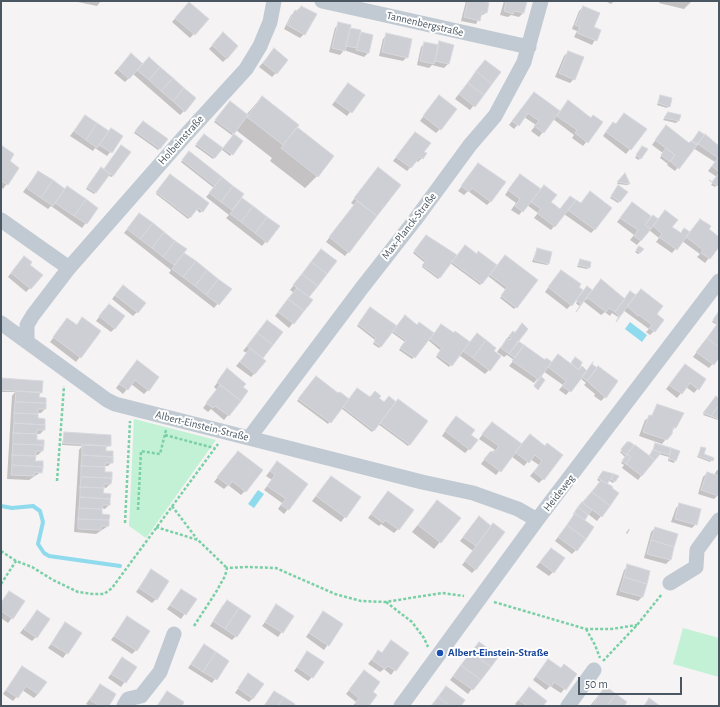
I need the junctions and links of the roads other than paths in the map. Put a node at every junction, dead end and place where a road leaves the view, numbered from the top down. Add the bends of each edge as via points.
1 (274, 1) edge
2 (322, 1) edge
3 (541, 1) edge
4 (529, 47) junction
5 (1, 220) edge
6 (69, 268) junction
7 (719, 281) edge
8 (1, 323) edge
9 (27, 342) junction
10 (249, 438) junction
11 (538, 520) junction
12 (719, 520) edge
13 (670, 583) road end
14 (174, 634) dead end
15 (594, 670) dead end
16 (124, 706) edge
17 (401, 706) edge
18 (568, 706) edge

1 - 6 street, Holbeinstraße via 270,22 246,69
2 - 4 street, Tannenbergstraße
3 - 4 street, Max-Planck-Straße
4 - 10 street, Max-Planck-Straße via 524,62 495,116 470,145
5 - 6 street
6 - 9 street, Holbeinstraße via 27,325
7 - 11 street, Heideweg
8 - 9 street, Albert-Einstein-Straße
9 - 10 street, Albert-Einstein-Straße via 107,400
10 - 11 street, Albert-Einstein-Straße via 473,493 518,509
11 - 17 street, Heideweg
12 - 13 street via 696,550 696,568
14 - 16 street via 160,672 141,696 128,699
15 - 18 street

